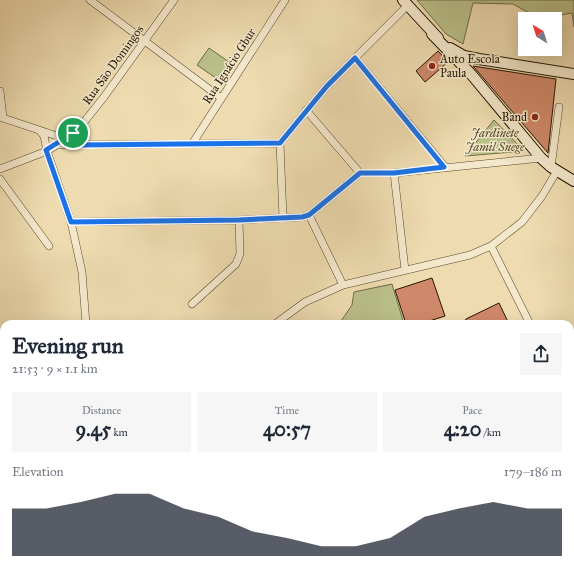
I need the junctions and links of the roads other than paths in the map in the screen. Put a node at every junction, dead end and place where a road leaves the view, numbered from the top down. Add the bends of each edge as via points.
1 (90, 0) edge
2 (174, 0) edge
3 (285, 0) edge
4 (405, 3) edge
5 (432, 34) junction
6 (144, 41) junction
7 (459, 54) junction
8 (355, 58) junction
9 (471, 74) junction
10 (574, 74) edge
11 (0, 91) edge
12 (221, 98) junction
13 (559, 107) dead end
14 (306, 110) junction
15 (2, 118) edge
16 (40, 131) junction
17 (73, 133) junction
18 (66, 138) junction
19 (280, 143) junction
20 (57, 144) junction
21 (192, 144) junction
22 (80, 145) junction
23 (46, 150) junction
24 (541, 158) junction
25 (444, 167) junction
26 (0, 169) edge
27 (554, 169) junction
28 (360, 173) junction
29 (394, 173) junction
30 (0, 180) edge
31 (574, 181) edge
32 (309, 215) junction
33 (282, 218) junction
34 (239, 220) junction
35 (71, 222) junction
36 (49, 246) dead end
37 (491, 246) junction
38 (404, 270) junction
39 (342, 285) junction
40 (192, 304) dead end
41 (86, 320) edge
42 (280, 320) edge
43 (528, 320) edge

1 - 6 street
2 - 6 street, Rua São Domingos
3 - 12 street, Rua Ignácio Gbur
4 - 5 main road
4 - 8 street
5 - 7 main road
5 - 9 main road
6 - 12 street
6 - 17 street, Rua São Domingos via 100,102
7 - 9 main road
7 - 10 main road
8 - 14 street
8 - 25 street
9 - 24 main road
11 - 15 street
12 - 21 street, Rua Ignácio Gbur
13 - 27 street
14 - 19 street
14 - 28 street
15 - 16 street
16 - 18 street
16 - 23 street via 44,136
17 - 18 street, Rua São Domingos
17 - 22 street
18 - 20 street, Rua São Domingos
19 - 21 street
19 - 33 street
20 - 22 street
20 - 23 street, Rua São Domingos
21 - 22 street
23 - 26 street, Rua São Domingos
23 - 35 street
24 - 25 street
24 - 27 main road
25 - 29 street
27 - 31 main road
27 - 37 street via 542,196 522,222
28 - 29 street
28 - 32 street
29 - 38 street
30 - 36 street
32 - 33 street
32 - 39 street
33 - 34 street
34 - 35 street
34 - 40 street via 240,254 236,264
35 - 41 street via 82,272
37 - 38 street via 470,255
37 - 43 street
38 - 39 street
39 - 42 street via 305,302

